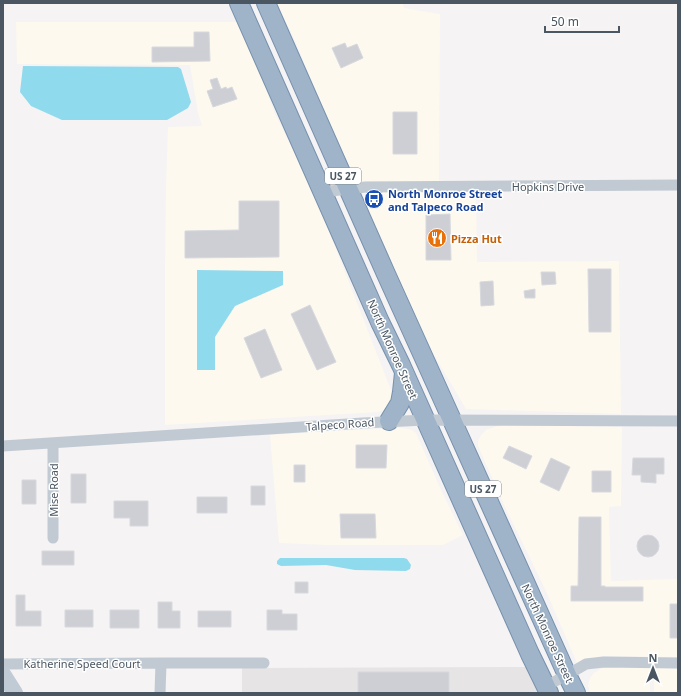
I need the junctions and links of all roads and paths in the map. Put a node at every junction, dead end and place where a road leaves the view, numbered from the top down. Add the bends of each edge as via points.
1 (239, 3) edge
2 (266, 3) edge
3 (300, 79) junction
4 (277, 89) junction
5 (678, 185) edge
6 (349, 189) junction
7 (322, 192) junction
8 (404, 373) junction
9 (425, 420) junction
10 (452, 420) junction
11 (388, 421) junction
12 (678, 421) edge
13 (53, 443) junction
14 (3, 446) edge
15 (53, 538) dead end
16 (161, 663) junction
17 (264, 663) dead end
18 (678, 663) edge
19 (3, 664) edge
20 (3, 674) edge
21 (567, 675) junction
22 (548, 689) edge
23 (15, 693) edge
24 (160, 693) edge
25 (576, 693) edge

1 - 4 highway, North Monroe Street / US 27
2 - 3 highway, North Monroe Street / US 27
3 - 4 highway
3 - 6 highway, North Monroe Street / US 27
4 - 7 highway, North Monroe Street / US 27
5 - 6 street, Hopkins Drive
6 - 7 street, Hopkins Drive
6 - 10 highway, North Monroe Street / US 27
7 - 8 highway, North Monroe Street / US 27
8 - 9 highway, North Monroe Street / US 27
8 - 11 highway via 400,403
9 - 10 street, Talpeco Road
9 - 11 street, Talpeco Road
9 - 22 highway, North Monroe Street / US 27
10 - 12 street, Talpeco Road
10 - 21 highway, North Monroe Street / US 27
11 - 13 street, Talpeco Road
13 - 14 street, Talpeco Road
13 - 15 street, Mise Road
16 - 17 street, Katherine Speed Court
16 - 19 street, Katherine Speed Court
16 - 24 street
18 - 21 street via 604,662 586,664
20 - 23 main road
21 - 22 street
21 - 25 highway, North Monroe Street / US 27

